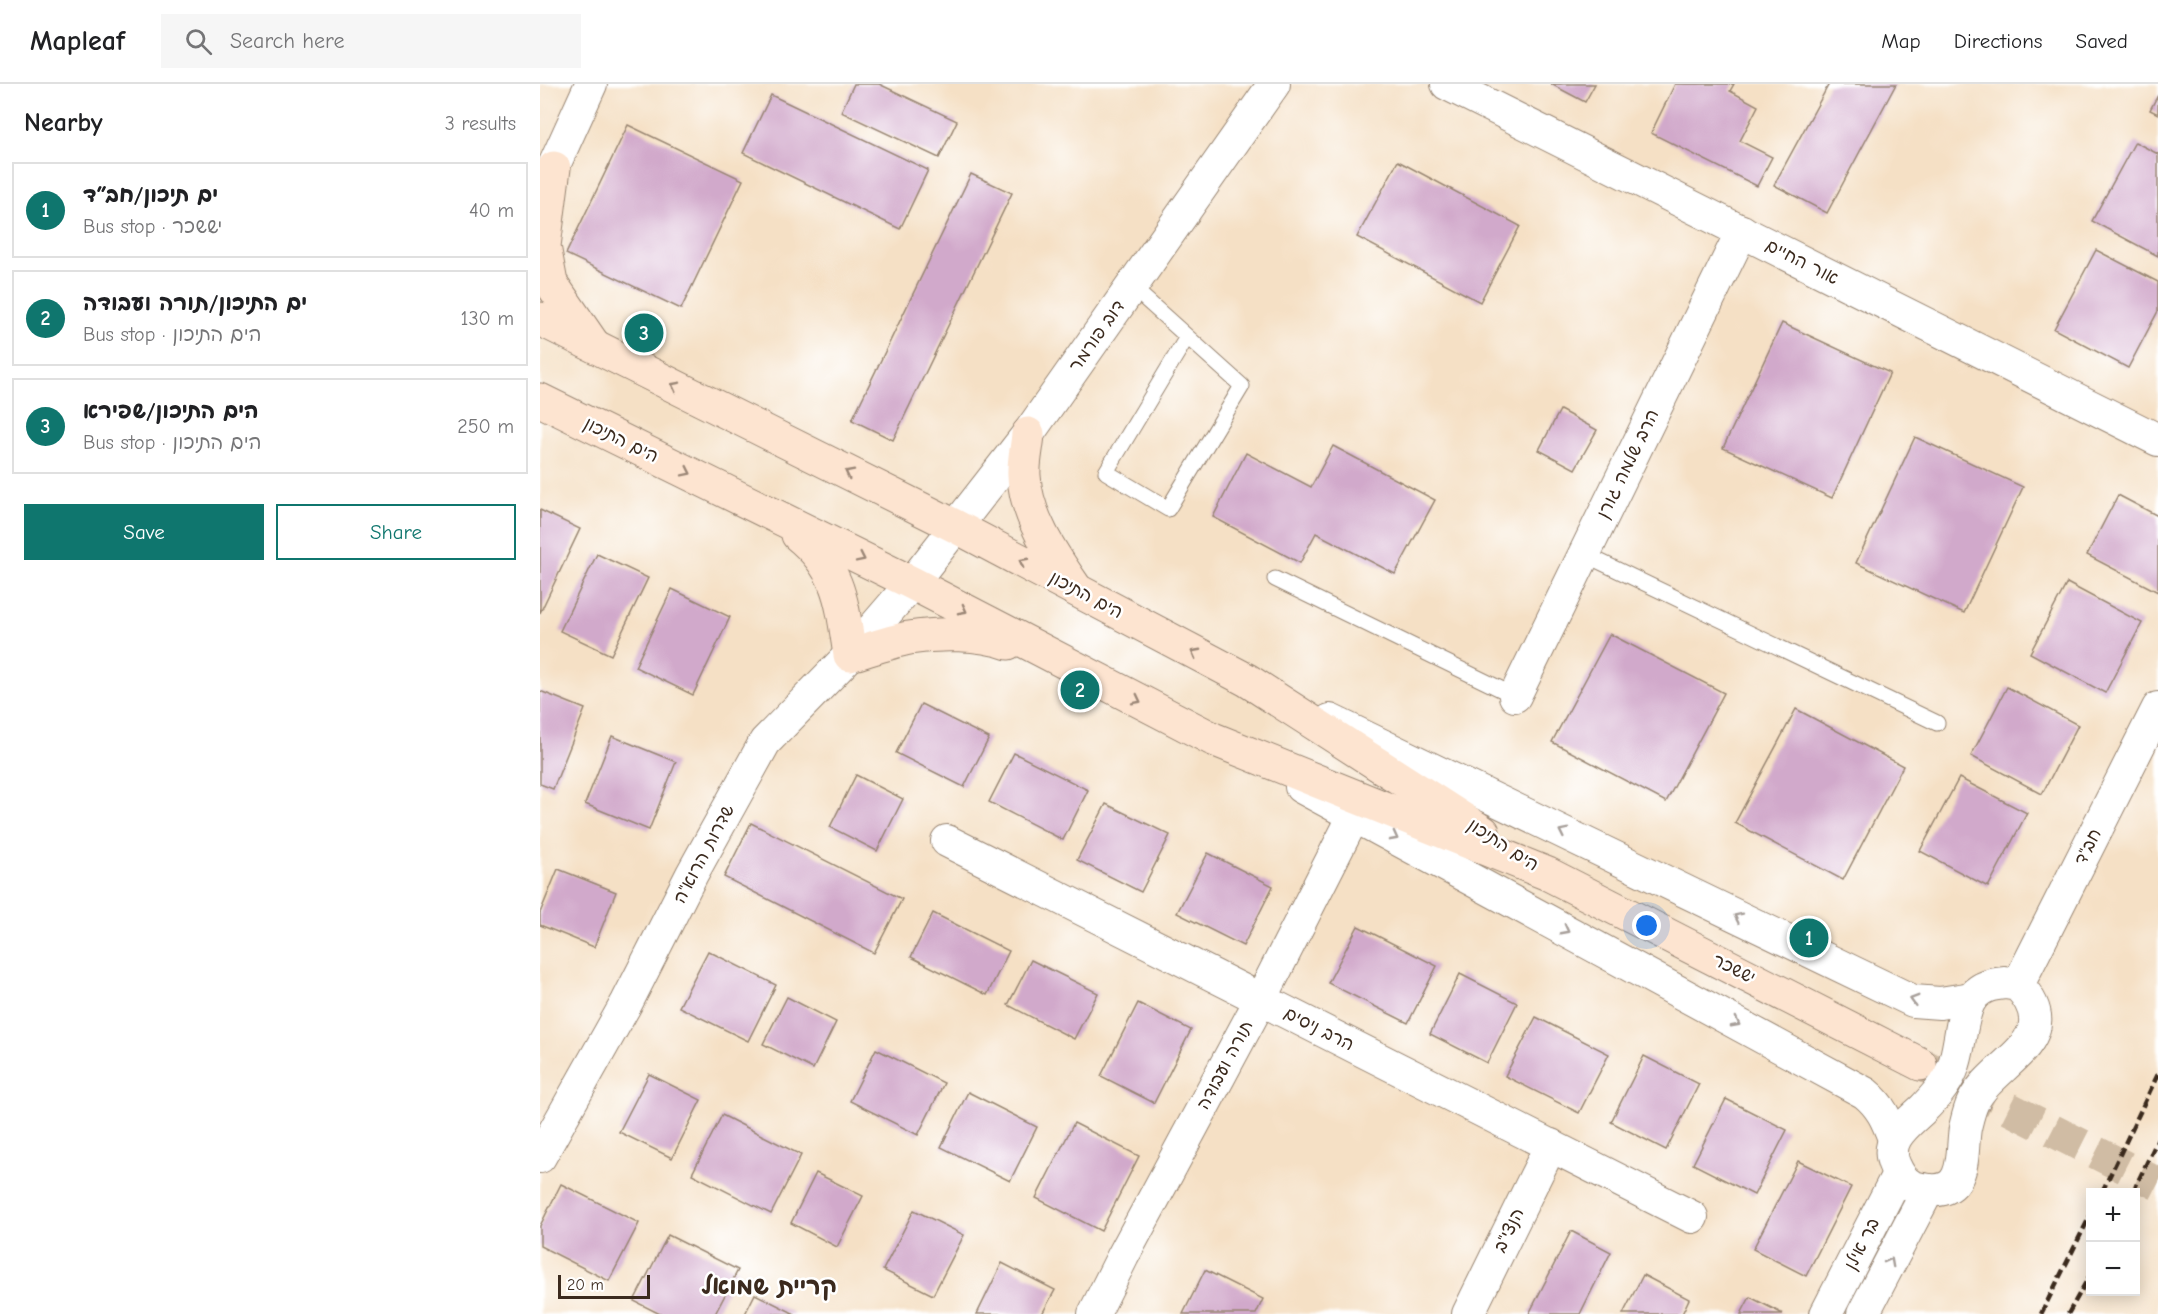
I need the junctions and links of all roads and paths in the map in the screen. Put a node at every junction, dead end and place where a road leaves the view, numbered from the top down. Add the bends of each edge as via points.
1 (1274, 84) edge
2 (1447, 84) edge
3 (596, 85) edge
4 (545, 182) edge
5 (1742, 231) junction
6 (1132, 287) junction
7 (540, 319) edge
8 (1187, 337) junction
9 (595, 346) junction
10 (540, 400) edge
11 (1028, 434) junction
12 (2158, 440) edge
13 (773, 515) junction
14 (955, 526) junction
15 (1584, 554) junction
16 (1275, 579) dead end
17 (912, 583) junction
18 (1077, 590) junction
19 (850, 655) junction
20 (1055, 658) junction
21 (1247, 680) junction
22 (1515, 696) joint
23 (2158, 708) edge
24 (1937, 723) dead end
25 (1213, 739) junction
26 (1354, 816) junction
27 (947, 841) dead end
28 (1548, 874) junction
29 (2018, 985) junction
30 (1972, 998) junction
31 (1260, 999) junction
32 (1920, 1064) tunnel mouth
33 (1894, 1138) junction
34 (1551, 1145) junction
35 (540, 1156) edge
36 (1898, 1174) junction
37 (1928, 1190) junction
38 (1692, 1217) dead end
39 (1094, 1314) edge
40 (1468, 1314) edge
41 (1826, 1314) edge
42 (1863, 1314) edge

1 - 6 street, דוב פורמר
2 - 5 street, אור החיים
3 - 4 street
4 - 9 street via 544,246 551,283
5 - 12 street, אור החיים
5 - 15 street, הרב שלמה גורן
6 - 8 lane
6 - 11 street, דוב פורמר
7 - 9 street, הים התיכון
8 - 8 lane via 1242,386 1168,508 1106,472
14 -> 9 street, הים התיכון
10 -> 13 street, הים התיכון
11 - 14 street, דוב פורמר
11 - 18 street via 1024,477 1033,515 1048,548
13 -> 17 street, הים התיכון
13 - 19 street via 813,548 833,576
14 - 17 street, דוב פורמר
18 -> 14 street, הים התיכון
15 - 22 street, הרב שלמה גורן
15 - 24 lane
16 - 22 lane
17 - 19 street, שדרות הרוא"ה
17 -> 20 street, הים התיכון
21 -> 18 street, הים התיכון
19 - 20 street via 910,638 953,635 989,636
19 - 35 street, שדרות הרוא"ה via 765,742
20 -> 25 street, הים התיכון
21 - 28 street, הים התיכון
30 -> 21 street via 1913,1002
23 - 29 street, חב"ד
25 - 26 street
25 - 28 street, הים התיכון
26 - 31 street, תורה ועבודה
26 -> 33 street via 1865,1093 1886,1116
27 - 31 street, הרב ניסים
28 - 32 street, יששכר
29 - 30 street via 1992,984
29 - 37 street via 2034,1006 2033,1032 2016,1057 1979,1090 1965,1130 1959,1173 1945,1188
30 - 33 street via 1956,1060 1942,1088
31 - 34 street, הרב ניסים
31 - 39 street, תורה ועבודה
33 - 36 street via 1893,1162
34 - 38 street, הרב ניסים
34 - 40 street, הנצי"ב
36 - 37 street via 1915,1188
36 - 41 street, בר אילן
42 -> 37 street, בר אילן

